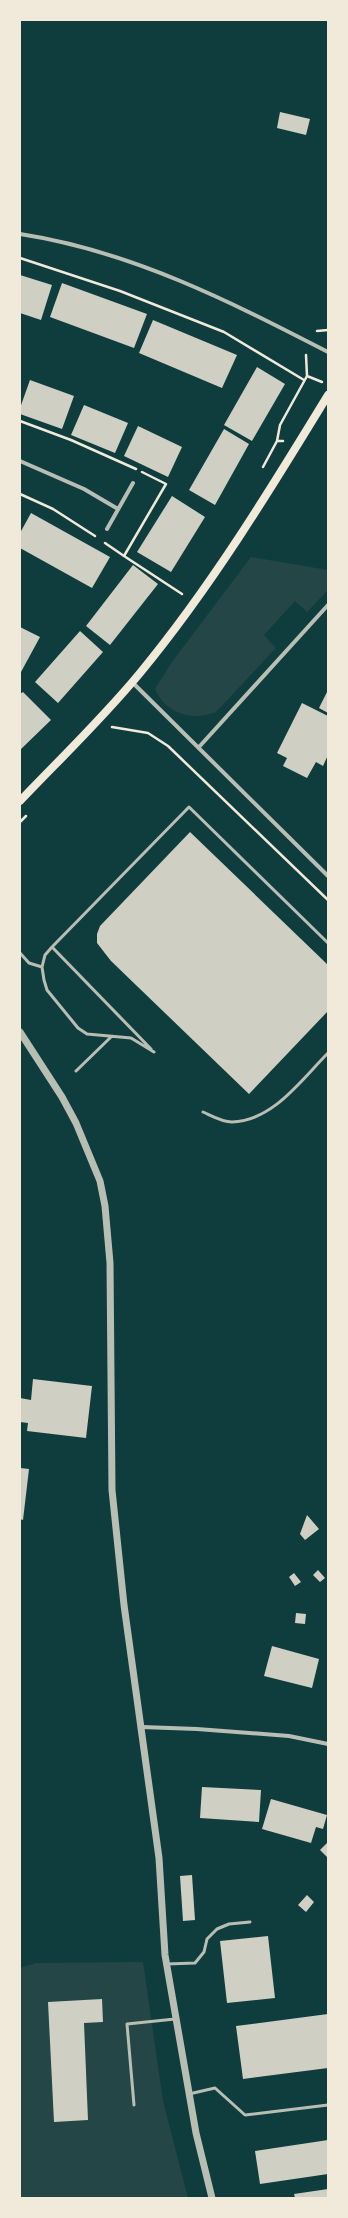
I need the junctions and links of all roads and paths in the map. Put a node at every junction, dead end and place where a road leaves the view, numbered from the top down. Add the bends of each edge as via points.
1 (20, 234) edge
2 (20, 258) edge
3 (328, 330) edge
4 (315, 334) dead end
5 (328, 352) edge
6 (307, 353) dead end
7 (307, 376) junction
8 (313, 378) dead end
9 (304, 380) junction
10 (328, 395) edge
11 (277, 441) dead end
12 (20, 461) edge
13 (133, 483) dead end
14 (20, 494) edge
15 (118, 509) junction
16 (107, 529) dead end
17 (124, 556) dead end
18 (328, 605) edge
19 (132, 682) junction
20 (112, 726) dead end
21 (199, 747) junction
22 (20, 801) edge
23 (328, 876) edge
24 (328, 900) edge
25 (328, 943) edge
26 (52, 947) junction
27 (20, 953) edge
28 (42, 967) junction
29 (20, 1032) edge
30 (112, 1036) junction
31 (328, 1053) edge
32 (76, 1071) dead end
33 (203, 1112) dead end
34 (142, 1727) junction
35 (328, 1744) edge
36 (250, 1922) dead end
37 (166, 1964) junction
38 (176, 2019) junction
39 (189, 2094) junction
40 (134, 2105) dead end
41 (328, 2105) edge
42 (212, 2198) edge

1 - 5 street via 38,236 133,262 168,275 248,310
2 - 9 path via 120,291 217,329
3 - 4 path via 318,330
6 - 7 path
7 - 8 path
7 - 9 path
9 - 11 path via 280,425
10 - 19 main road via 208,583
12 - 15 street via 84,488
13 - 15 street
14 - 17 path via 53,509
15 - 16 street
18 - 21 street
19 - 21 street
19 - 22 main road
20 - 24 path via 148,733 168,746
21 - 23 street
25 - 26 lane via 189,807
26 - 28 lane via 45,955
26 - 30 lane via 154,1052 131,1038
27 - 28 lane via 29,963
28 - 30 lane via 47,990 78,1028 87,1034
29 - 34 street via 76,1123 97,1175 106,1206 110,1263 112,1490 124,1605
30 - 32 lane
31 - 33 lane via 275,1105 261,1115 231,1122 216,1119
34 - 35 street via 289,1736
34 - 37 street via 159,1858
36 - 37 lane via 229,1924 217,1929 207,1939 204,1952 195,1963
37 - 38 street
38 - 39 street
38 - 40 lane via 128,2024
39 - 41 lane via 215,2088 245,2115
39 - 42 street

